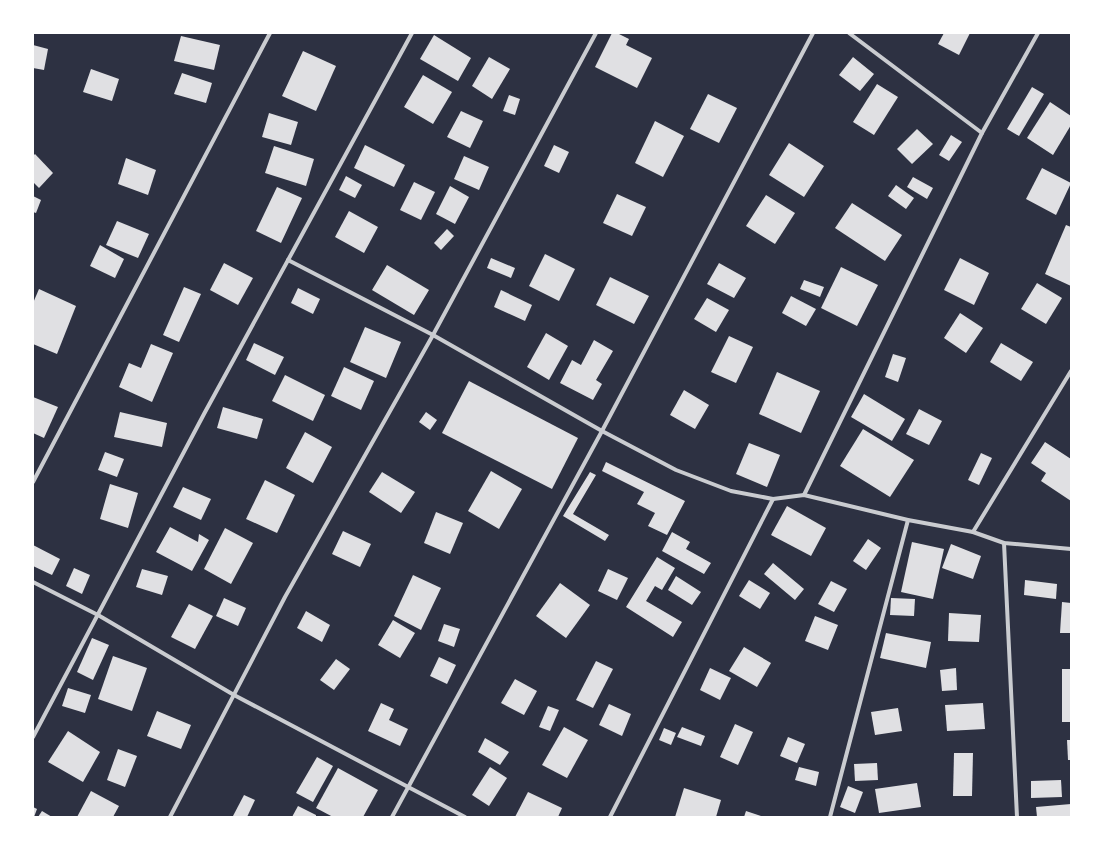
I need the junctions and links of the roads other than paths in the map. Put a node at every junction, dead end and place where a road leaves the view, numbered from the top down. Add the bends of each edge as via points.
1 (270, 33) edge
2 (412, 33) edge
3 (596, 33) edge
4 (813, 33) edge
5 (849, 33) edge
6 (1038, 33) edge
7 (982, 133) junction
8 (288, 260) junction
9 (433, 335) junction
10 (1071, 371) edge
11 (602, 431) junction
12 (33, 482) edge
13 (804, 495) junction
14 (773, 499) junction
15 (908, 520) junction
16 (972, 532) junction
17 (1004, 543) junction
18 (1071, 549) edge
19 (33, 582) edge
20 (98, 615) junction
21 (234, 696) junction
22 (33, 737) edge
23 (409, 788) junction
24 (170, 817) edge
25 (392, 817) edge
26 (465, 817) edge
27 (610, 817) edge
28 (830, 817) edge
29 (1017, 817) edge

1 - 12 street
2 - 8 street
3 - 9 street
4 - 11 street
5 - 7 street
6 - 7 street
7 - 13 street
8 - 9 street
8 - 20 street
9 - 11 street
9 - 21 street via 285,597
10 - 16 street
11 - 14 street via 676,470 731,491
11 - 23 street
13 - 14 street
13 - 15 street
14 - 27 street
15 - 16 street
15 - 28 street
16 - 17 street
17 - 18 street
17 - 29 street
19 - 20 street
20 - 21 street
20 - 22 street
21 - 23 street
21 - 24 street
23 - 25 street
23 - 26 street

